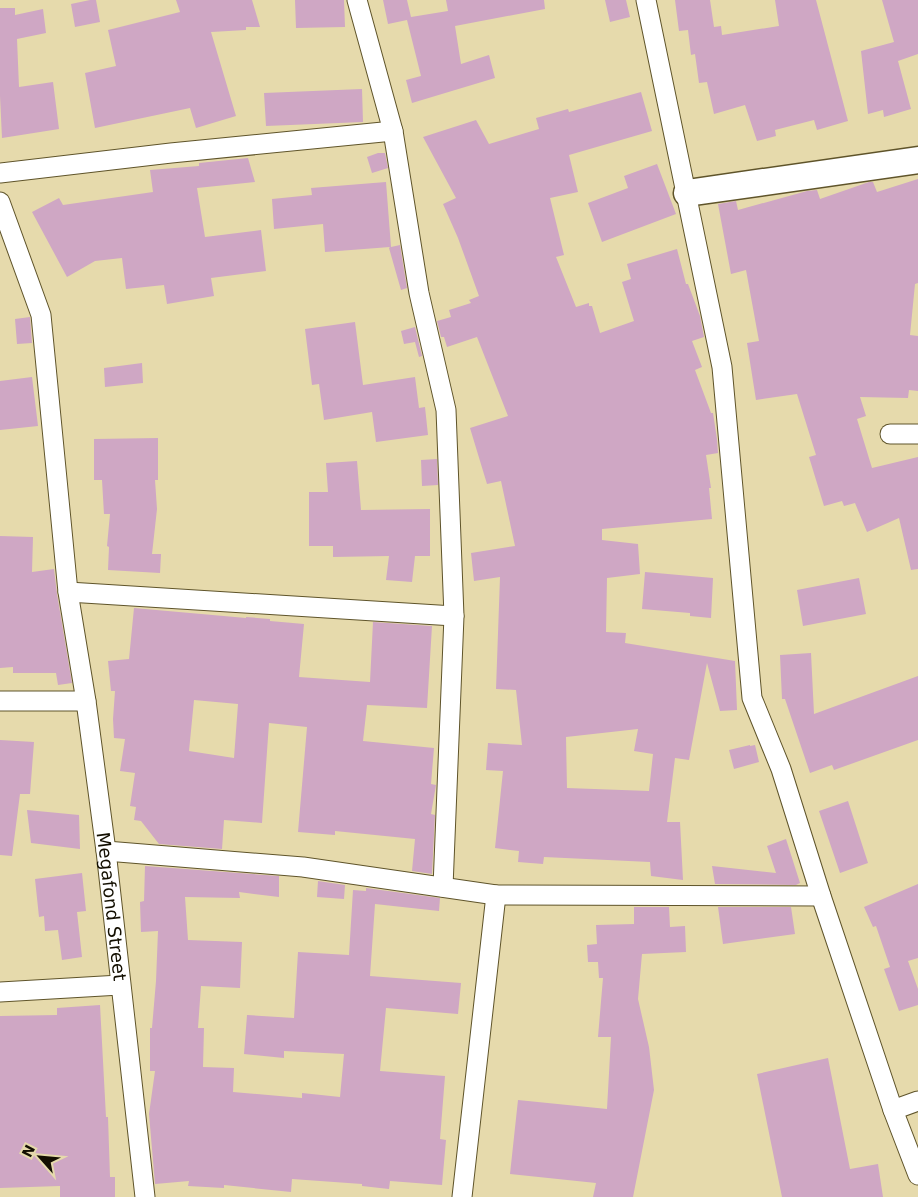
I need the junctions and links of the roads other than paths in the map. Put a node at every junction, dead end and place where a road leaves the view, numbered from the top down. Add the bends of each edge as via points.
1 (357, 0) edge
2 (646, 0) edge
3 (392, 131) junction
4 (918, 160) edge
5 (0, 173) edge
6 (687, 193) junction
7 (0, 202) edge
8 (890, 434) dead end
9 (918, 434) edge
10 (68, 592) junction
11 (454, 616) junction
12 (0, 701) edge
13 (86, 701) junction
14 (106, 852) junction
15 (443, 887) junction
16 (496, 895) junction
17 (821, 896) junction
18 (120, 985) junction
19 (0, 992) edge
20 (918, 1101) edge
21 (893, 1110) junction
22 (918, 1175) edge
23 (145, 1197) edge
24 (462, 1197) edge

1 - 3 street
2 - 6 street
3 - 5 street
3 - 11 street via 419,293 446,410
4 - 6 street
6 - 17 street via 722,367 752,698 781,769
7 - 10 street, Megafond Street via 41,315
8 - 9 street
10 - 11 street
10 - 13 street, Megafond Street
11 - 15 street
12 - 13 street
13 - 14 street, Megafond Street
14 - 15 street via 302,867
14 - 18 street, Megafond Street
15 - 16 street
16 - 17 street
16 - 24 street
17 - 21 street
18 - 19 street
18 - 23 street, Megafond Street
20 - 21 street
21 - 22 street

